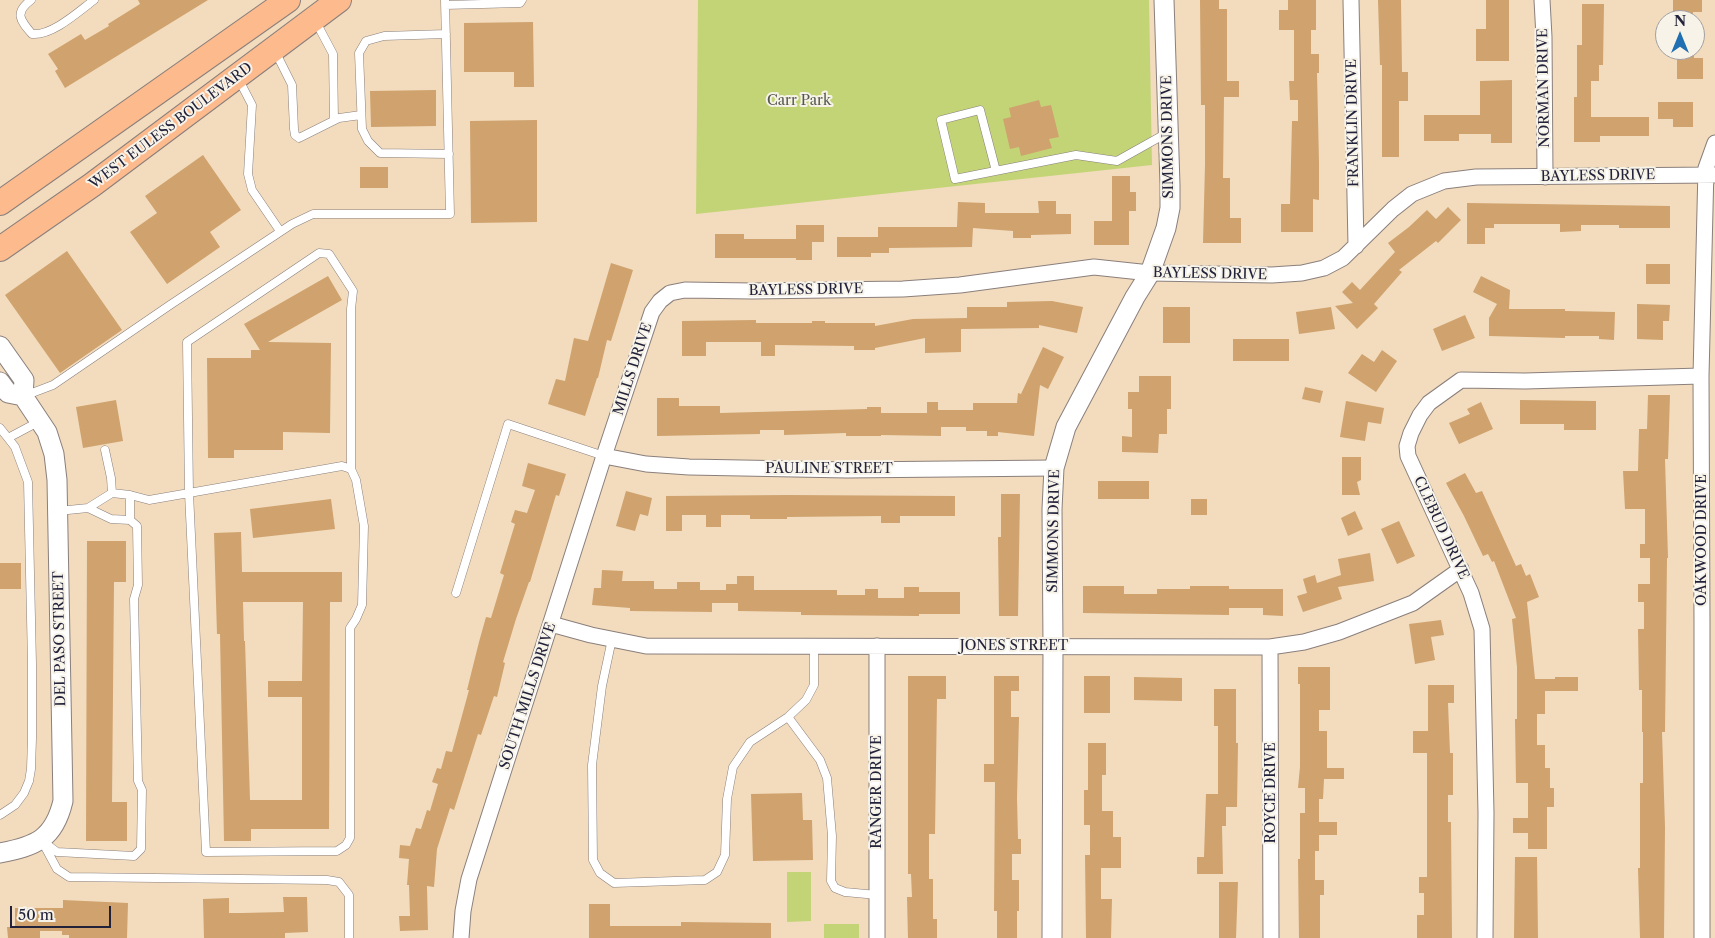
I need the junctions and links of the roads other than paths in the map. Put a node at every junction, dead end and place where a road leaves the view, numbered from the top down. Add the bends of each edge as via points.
1 (31, 0) edge
2 (94, 0) edge
3 (339, 0) edge
4 (522, 0) edge
5 (1164, 0) edge
6 (1351, 0) edge
7 (1542, 0) edge
8 (445, 2) edge
9 (485, 2) edge
10 (275, 6) edge
11 (314, 19) junction
12 (446, 34) junction
13 (274, 49) junction
14 (237, 77) junction
15 (361, 115) junction
16 (334, 120) junction
17 (1169, 133) junction
18 (1715, 143) edge
19 (448, 154) junction
20 (996, 171) junction
21 (1710, 175) edge
22 (1545, 177) junction
23 (0, 203) edge
24 (280, 232) junction
25 (1356, 246) junction
26 (0, 249) edge
27 (1150, 273) junction
28 (674, 292) joint
29 (0, 346) edge
30 (1701, 376) junction
31 (0, 382) edge
32 (23, 396) junction
33 (40, 421) junction
34 (1, 430) edge
35 (8, 438) junction
36 (105, 450) dead end
37 (604, 456) junction
38 (1054, 468) junction
39 (351, 469) junction
40 (112, 493) junction
41 (189, 493) junction
42 (130, 495) junction
43 (88, 508) junction
44 (58, 511) junction
45 (130, 520) junction
46 (1461, 568) junction
47 (456, 594) dead end
48 (1709, 623) edge
49 (551, 624) junction
50 (612, 639) junction
51 (878, 646) junction
52 (1054, 646) junction
53 (814, 647) junction
54 (1270, 647) junction
55 (788, 717) junction
56 (0, 815) edge
57 (41, 840) junction
58 (0, 853) edge
59 (877, 895) junction
60 (349, 938) edge
61 (461, 938) edge
62 (877, 938) edge
63 (1052, 938) edge
64 (1271, 938) edge
65 (1485, 938) edge
66 (1702, 938) edge

1 - 2 lane via 22,7 20,14 32,34 40,34 62,24
3 - 11 main road, WEST EULESS BOULEVARD
4 - 9 lane via 520,3
5 - 17 street, SIMMONS DRIVE
6 - 25 street, FRANKLIN DRIVE
7 - 22 street, NORMAN DRIVE
8 - 9 lane
8 - 12 lane
10 - 23 main road
11 - 13 main road, WEST EULESS BOULEVARD
11 - 16 lane via 333,54
12 - 15 lane via 384,36 366,41 359,53
12 - 19 lane
13 - 14 main road, WEST EULESS BOULEVARD
13 - 16 lane via 292,85 295,135 299,138
14 - 24 lane via 252,105 248,174 252,190
14 - 26 main road, WEST EULESS BOULEVARD
15 - 16 lane
15 - 19 lane via 362,129 380,153
17 - 20 lane via 1117,161 1076,155
17 - 27 street, SIMMONS DRIVE via 1170,208
18 - 21 street, OAKWOOD DRIVE via 1706,168
19 - 24 lane via 450,214 313,214
20 - 20 lane via 980,110 941,120 955,179
21 - 22 street, BAYLESS DRIVE
21 - 30 street, OAKWOOD DRIVE
22 - 25 street, BAYLESS DRIVE via 1476,177 1444,181 1412,194 1393,208
24 - 32 lane via 53,385
25 - 27 street, BAYLESS DRIVE via 1343,258 1324,268 1302,273
27 - 28 street, BAYLESS DRIVE via 1094,267 913,288
27 - 38 street, SIMMONS DRIVE via 1066,427
28 - 37 street, MILLS DRIVE via 660,301 652,312
29 - 32 street, DEL PASO STREET via 24,380
30 - 46 street, CLEBUD DRIVE via 1461,380 1429,403 1410,433 1408,456
30 - 48 street, OAKWOOD DRIVE
31 - 32 street, DEL PASO STREET via 8,393
32 - 33 street, DEL PASO STREET
33 - 35 lane
33 - 44 street, DEL PASO STREET via 54,454
34 - 35 lane
35 - 56 lane via 15,447 28,482 32,746 30,775 24,793 15,805
36 - 40 lane
37 - 38 street, PAULINE STREET via 646,464 689,467 847,470
37 - 47 lane via 508,424
37 - 49 street, SOUTH MILLS DRIVE
38 - 52 street, SIMMONS DRIVE
39 - 41 lane via 342,466
39 - 41 lane via 353,291 329,254 319,253 187,342
39 - 41 lane via 364,526 362,605 350,628 350,838 337,851 206,852
40 - 42 lane
40 - 43 lane
41 - 42 lane via 149,500
42 - 45 lane
43 - 44 lane
43 - 45 lane via 111,519
44 - 57 street, DEL PASO STREET via 63,801 54,828
45 - 57 lane via 137,526 138,585 134,609 138,781 142,790 141,849 134,856 57,852
46 - 54 street, JONES STREET via 1413,603 1339,632
46 - 65 street, CLEBUD DRIVE via 1482,629
48 - 66 street, OAKWOOD DRIVE
49 - 50 street, JONES STREET
49 - 61 street, SOUTH MILLS DRIVE via 469,879
50 - 53 street, JONES STREET via 646,646
50 - 55 lane via 602,686 592,765 593,860 600,873 614,883 705,880 717,872 725,856 732,767 750,742
51 - 52 street, JONES STREET
51 - 53 street, JONES STREET
51 - 59 street, RANGER DRIVE
52 - 54 street, JONES STREET
52 - 63 street, SIMMONS DRIVE
53 - 55 lane via 814,685 806,700
54 - 64 street, ROYCE DRIVE
55 - 59 lane via 820,760 827,778 832,836 831,881 835,888 845,892
57 - 58 street, DEL PASO STREET
57 - 60 lane via 57,869 69,877 339,882 349,895
59 - 62 street, RANGER DRIVE

